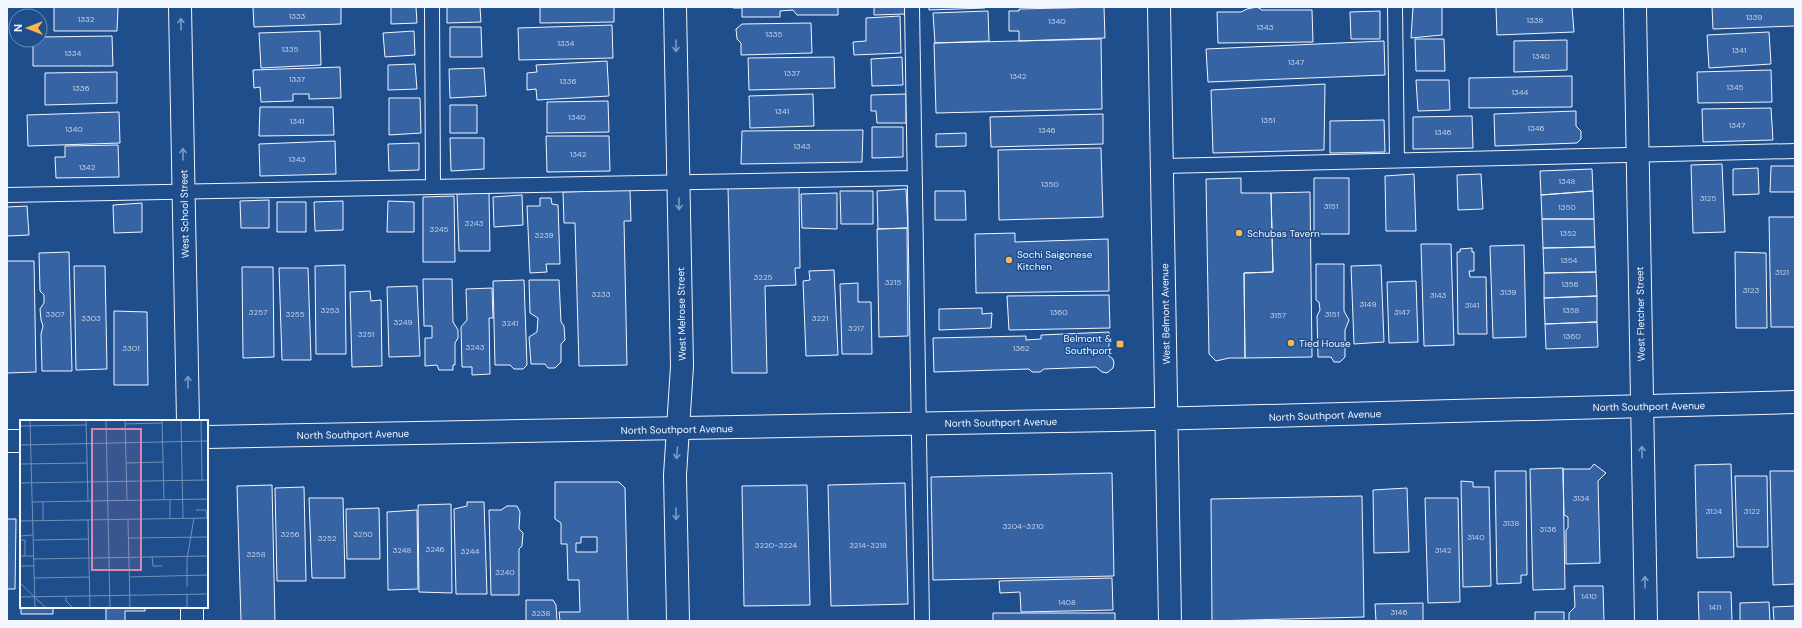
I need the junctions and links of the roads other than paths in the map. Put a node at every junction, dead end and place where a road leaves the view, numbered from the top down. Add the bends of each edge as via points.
1 (180, 7) edge
2 (432, 7) edge
3 (675, 7) edge
4 (912, 7) edge
5 (1159, 7) edge
6 (1395, 7) edge
7 (1635, 7) edge
8 (1795, 151) edge
9 (1637, 155) junction
10 (1397, 160) junction
11 (1162, 166) junction
12 (915, 178) junction
13 (678, 182) junction
14 (433, 187) junction
15 (184, 192) junction
16 (7, 195) edge
17 (1795, 402) edge
18 (1641, 406) junction
19 (1167, 419) junction
20 (188, 420) edge
21 (918, 424) junction
22 (679, 428) junction
23 (208, 437) edge
24 (7, 441) edge
25 (20, 441) edge
26 (192, 608) edge
27 (192, 621) edge
28 (678, 621) edge
29 (922, 621) edge
30 (1170, 621) edge
31 (1646, 621) edge

15 -> 1 street, West School Street
2 - 14 lane
3 -> 13 street, West Melrose Street
4 - 12 lane
5 - 11 street, West Belmont Avenue
6 - 10 lane
7 - 9 street, West Fletcher Street
8 - 9 lane
9 - 10 lane
9 - 18 street, West Fletcher Street
10 - 11 lane
11 - 19 street, West Belmont Avenue
12 - 13 lane
12 - 21 lane
13 - 14 lane
13 -> 22 street, West Melrose Street via 682,366
14 - 15 lane
15 - 16 lane
20 -> 15 street, West School Street
17 - 18 street, North Southport Avenue
18 - 19 street, North Southport Avenue
31 -> 18 street, West Fletcher Street
19 - 21 street, North Southport Avenue
19 - 30 street, West Belmont Avenue
21 - 22 street, North Southport Avenue
21 - 29 lane
22 - 23 street, North Southport Avenue
22 -> 28 street, West Melrose Street via 675,475
24 - 25 street
26 - 27 street

